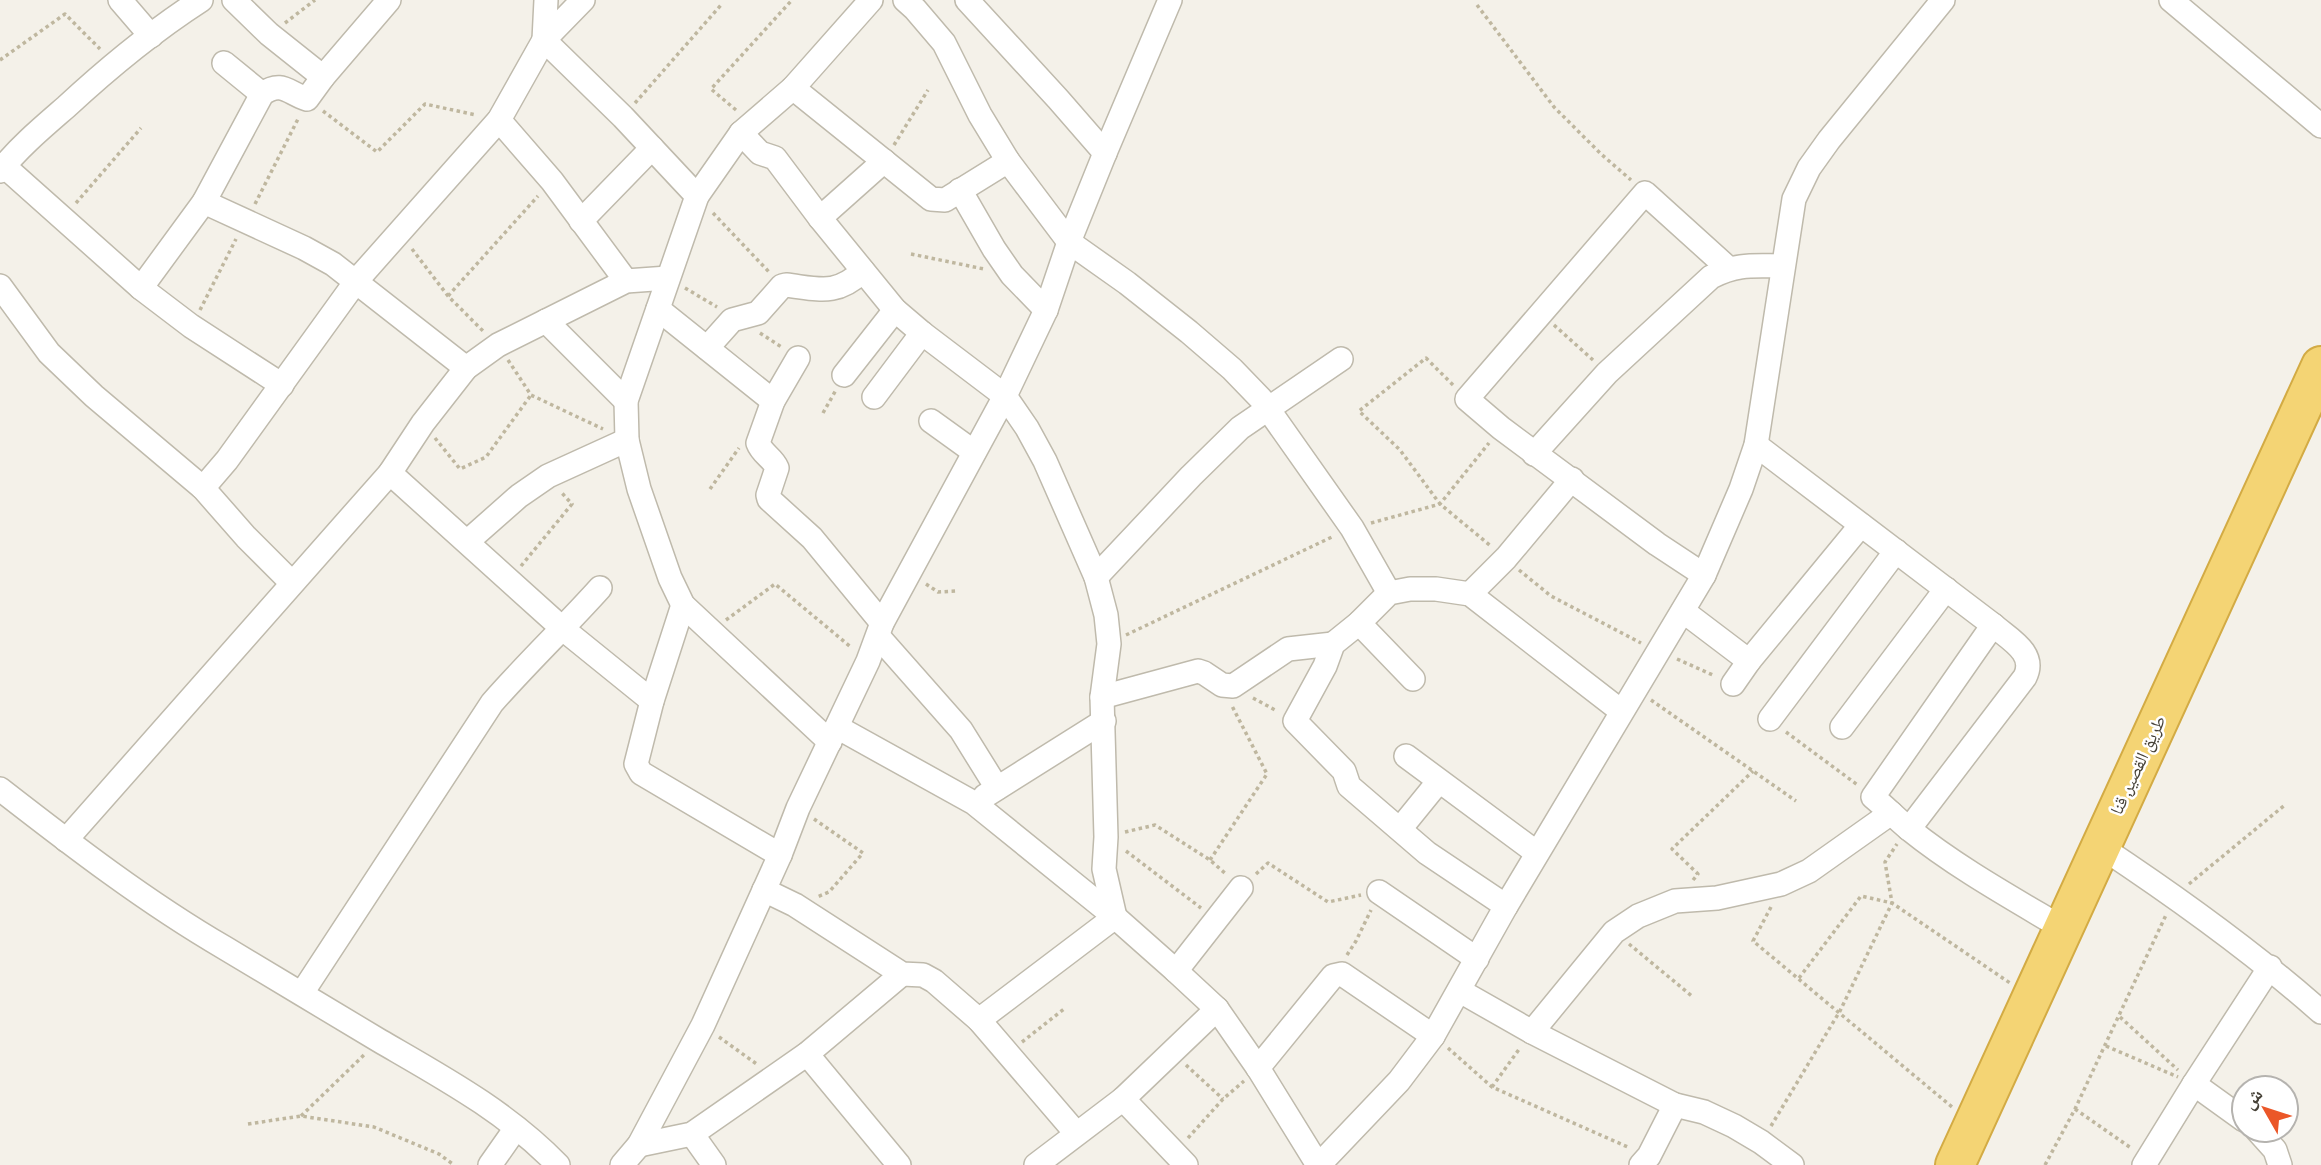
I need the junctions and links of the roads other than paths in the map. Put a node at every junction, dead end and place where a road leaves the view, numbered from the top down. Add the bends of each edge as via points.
1 (120, 0) edge
2 (201, 0) edge
3 (234, 0) edge
4 (389, 0) edge
5 (546, 0) edge
6 (583, 0) edge
7 (871, 0) edge
8 (905, 0) edge
9 (967, 0) edge
10 (1170, 0) edge
11 (1943, 0) edge
12 (2171, 0) edge
13 (151, 36) junction
14 (544, 40) junction
15 (225, 63) dead end
16 (323, 77) junction
17 (793, 88) junction
18 (262, 94) junction
19 (499, 120) junction
20 (2321, 126) edge
21 (746, 127) junction
22 (653, 148) junction
23 (1105, 153) junction
24 (884, 161) junction
25 (1008, 161) junction
26 (2, 168) edge
27 (960, 190) junction
28 (697, 196) junction
29 (204, 202) junction
30 (820, 218) junction
31 (581, 221) junction
32 (1069, 242) junction
33 (1783, 266) junction
34 (1728, 268) junction
35 (863, 271) junction
36 (668, 278) junction
37 (357, 280) junction
38 (626, 282) junction
39 (0, 286) edge
40 (141, 288) junction
41 (658, 309) junction
42 (895, 310) junction
43 (1046, 310) junction
44 (547, 321) junction
45 (922, 333) junction
46 (707, 348) junction
47 (798, 358) road end
48 (1341, 359) dead end
49 (2321, 366) edge
50 (466, 368) junction
51 (844, 376) dead end
52 (282, 385) junction
53 (1005, 396) junction
54 (874, 397) dead end
55 (626, 401) junction
56 (773, 401) junction
57 (1268, 410) junction
58 (931, 421) dead end
59 (627, 440) junction
60 (1756, 445) junction
61 (974, 452) junction
62 (1534, 454) junction
63 (390, 473) junction
64 (1572, 479) junction
65 (204, 488) junction
66 (1861, 525) junction
67 (468, 541) junction
68 (1896, 551) junction
69 (1704, 575) junction
70 (1096, 577) junction
71 (292, 583) junction
72 (600, 588) dead end
73 (1946, 589) junction
74 (1389, 593) junction
75 (1470, 594) junction
76 (683, 605) junction
77 (1683, 611) junction
78 (1359, 623) junction
79 (1993, 625) junction
80 (563, 629) junction
81 (880, 630) junction
82 (1333, 644) junction
83 (1749, 660) junction
84 (1413, 679) dead end
85 (1733, 684) road end
86 (1102, 697) junction
87 (652, 701) junction
88 (1621, 711) junction
89 (1770, 719) road end
90 (1104, 721) junction
91 (1842, 727) dead end
92 (833, 735) junction
93 (1406, 756) dead end
94 (1439, 781) junction
95 (998, 788) junction
96 (0, 789) edge
97 (974, 803) junction
98 (1891, 813) junction
99 (1909, 828) junction
100 (1400, 829) junction
101 (66, 840) junction
102 (2101, 847) junction
103 (1537, 853) junction
104 (780, 855) junction
105 (1241, 888) road end
106 (764, 890) junction
107 (1379, 892) road end
108 (1506, 906) junction
109 (1115, 917) junction
110 (2064, 929) junction
111 (1477, 959) junction
112 (2270, 967) junction
113 (1176, 971) junction
114 (902, 974) junction
115 (1460, 991) junction
116 (302, 993) junction
117 (1217, 1009) junction
118 (2321, 1012) edge
119 (979, 1020) junction
120 (1532, 1032) junction
121 (1433, 1035) junction
122 (807, 1054) junction
123 (1258, 1068) junction
124 (2194, 1084) junction
125 (1123, 1098) junction
126 (1675, 1105) junction
127 (2230, 1110) edge
128 (516, 1128) junction
129 (1076, 1133) junction
130 (692, 1134) junction
131 (2270, 1144) edge
132 (639, 1145) junction
133 (1180, 1159) edge
134 (1649, 1162) edge
135 (2145, 1162) edge
136 (490, 1165) edge
137 (558, 1165) edge
138 (622, 1165) edge
139 (714, 1165) edge
140 (899, 1165) edge
141 (1037, 1165) edge
142 (1318, 1165) edge
143 (1792, 1165) edge
144 (1955, 1165) edge
145 (2280, 1165) edge

1 - 13 street
2 - 13 street
3 - 16 street
4 - 16 street
5 - 14 street
6 - 14 street
7 - 17 street
8 - 25 street via 944,43
9 - 23 street
10 - 23 street
11 - 33 street via 1809,168 1794,199
12 - 20 street
13 - 26 street via 114,63
14 - 19 street
14 - 22 street
15 - 18 street
16 - 18 street via 307,99 281,87
17 - 21 street
17 - 24 street
18 - 29 street
19 - 31 street
19 - 37 street
21 - 28 street
21 - 30 street via 760,153 775,158
22 - 28 street
22 - 31 street
23 - 32 street
24 - 27 street via 931,199 945,200
24 - 30 street
25 - 27 street
25 - 32 street
26 - 40 street
27 - 43 street via 1012,275
28 - 36 street
29 - 37 street via 319,255
29 - 40 street
30 - 35 street
31 - 38 street
32 - 43 street
32 - 57 street via 1232,369
33 - 34 street
33 - 60 street
34 - 62 street via 1692,292 1607,373
34 - 62 street via 1646,193 1467,399
35 - 42 street
35 - 46 street via 850,283 828,290 782,286 758,313 736,318
36 - 38 street
36 - 41 street
37 - 50 street
37 - 52 street
38 - 44 street
39 - 65 street via 49,353
40 - 52 street
41 - 46 street
41 - 55 street
42 - 45 street
42 - 51 street
43 - 53 street
44 - 50 street via 498,345
44 - 55 street
45 - 53 street
45 - 54 street
46 - 56 street
47 - 56 street
48 - 57 street
49 - 102 highway, طريق القصير, قنا
50 - 63 street
52 - 65 street
53 - 61 street
53 - 70 street via 1045,461
55 - 59 street
56 - 81 street via 758,443 778,468 769,499 811,538
57 - 70 street via 1240,428
57 - 74 street via 1352,528
58 - 61 street
59 - 67 street via 548,476
59 - 76 street via 639,489
60 - 66 street
60 - 69 street
61 - 81 street
62 - 64 street
63 - 67 street
63 - 71 street
64 - 69 street
64 - 75 street
65 - 71 street
66 - 68 street
66 - 83 street
67 - 80 street
68 - 73 street
68 - 89 street
69 - 77 street
70 - 86 street via 1109,644
71 - 101 street
72 - 80 street
73 - 79 street
73 - 91 street
74 - 75 street via 1436,589
74 - 78 street
75 - 88 street
76 - 87 street
76 - 92 street
77 - 83 street
77 - 88 street
78 - 82 street
78 - 84 street
79 - 98 street via 1873,797
79 - 99 street via 2028,657 2029,669
80 - 87 street
80 - 116 street via 492,703
81 - 92 street
81 - 95 street via 961,730
82 - 86 street via 1288,649 1227,686 1198,671
82 - 100 street via 1294,721 1344,771 1349,786
83 - 85 street
86 - 90 street
87 - 104 street via 636,764 641,774
88 - 103 street
90 - 95 street
90 - 109 street via 1104,869
92 - 97 street
92 - 104 street
93 - 94 street
94 - 100 street
94 - 103 street
95 - 97 street
96 - 101 street
97 - 109 street
98 - 99 street
98 - 120 street via 1809,871 1781,884 1717,898 1675,901 1638,916 1614,932
99 - 110 street via 1996,889
100 - 108 street via 1427,853
101 - 116 street via 221,946
102 - 110 highway, طريق القصير, قنا
102 - 112 street
103 - 108 street
104 - 106 street
105 - 113 street
106 - 114 street
106 - 132 street via 703,1025
107 - 111 street
108 - 111 street
109 - 113 street
109 - 119 street
110 - 144 highway, طريق القصير, قنا
111 - 115 street
112 - 118 street
112 - 124 street
113 - 117 street
114 - 119 street via 923,975 934,981
114 - 122 street
115 - 120 street
115 - 121 street
116 - 128 street via 460,1087
117 - 123 street
117 - 125 street
119 - 129 street
120 - 126 street
121 - 123 street via 1342,974 1333,976
121 - 142 street via 1399,1082
122 - 130 street
122 - 140 street
123 - 142 street
124 - 127 street
124 - 135 street
125 - 129 street
125 - 133 street
126 - 134 street
126 - 143 street via 1704,1112 1762,1142
128 - 136 street
128 - 137 street
129 - 141 street
130 - 132 street
130 - 139 street
131 - 145 street
132 - 138 street

